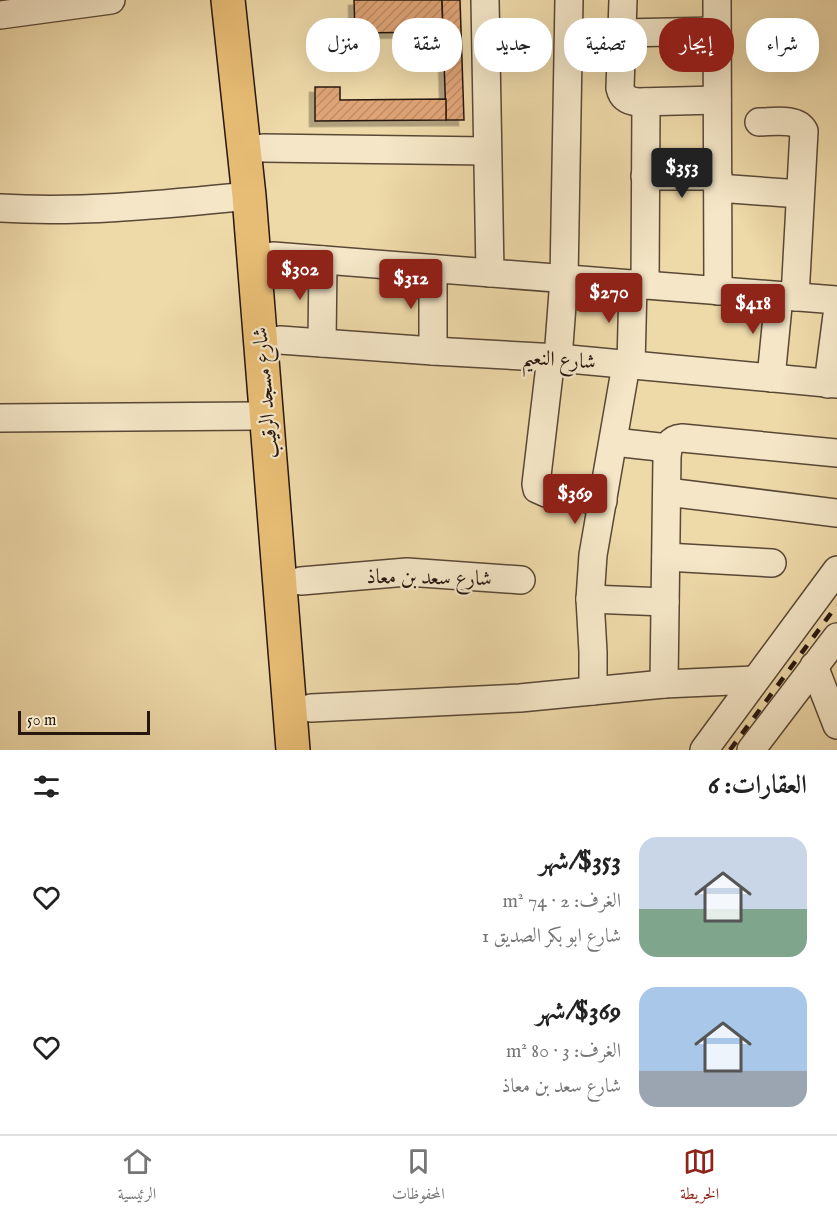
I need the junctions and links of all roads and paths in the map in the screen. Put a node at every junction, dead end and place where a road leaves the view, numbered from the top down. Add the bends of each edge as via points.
1 (111, 0) edge
2 (228, 0) edge
3 (250, 0) edge
4 (484, 0) edge
5 (569, 0) edge
6 (623, 0) edge
7 (717, 0) edge
8 (3, 10) edge
9 (622, 18) edge
10 (717, 18) edge
11 (621, 72) edge
12 (717, 72) edge
13 (717, 100) junction
14 (646, 102) junction
15 (759, 122) dead end
16 (263, 148) junction
17 (487, 151) junction
18 (645, 176) junction
19 (718, 182) junction
20 (800, 194) junction
21 (249, 196) junction
22 (0, 208) edge
23 (273, 256) junction
24 (322, 260) junction
25 (433, 268) junction
26 (490, 273) junction
27 (564, 279) junction
28 (639, 285) junction
29 (718, 291) junction
30 (787, 296) junction
31 (837, 300) edge
32 (837, 315) edge
33 (280, 340) junction
34 (322, 343) junction
35 (433, 351) junction
36 (554, 358) junction
37 (628, 365) junction
38 (771, 378) junction
39 (833, 384) edge
40 (267, 416) junction
41 (0, 418) edge
42 (614, 442) junction
43 (668, 448) junction
44 (837, 453) edge
45 (667, 492) junction
46 (603, 501) junction
47 (837, 513) edge
48 (666, 557) junction
49 (772, 563) dead end
50 (837, 570) edge
51 (521, 580) dead end
52 (301, 581) junction
53 (590, 599) junction
54 (665, 602) junction
55 (837, 637) edge
56 (814, 666) junction
57 (754, 680) junction
58 (664, 684) junction
59 (593, 691) junction
60 (311, 708) junction
61 (837, 725) edge
62 (293, 750) edge
63 (314, 750) edge
64 (704, 750) edge
65 (751, 750) edge

1 - 8 street
2 - 21 main road, شارع مسجد الرقيب
3 - 16 main road, شارع مسجد الرقيب
4 - 17 street
5 - 27 street
6 - 9 street
7 - 10 street
11 - 14 street via 621,93 632,101
12 - 13 street
13 - 14 street
13 - 19 street
14 - 18 street
15 - 20 street via 802,126
16 - 17 street
16 - 23 main road, شارع مسجد الرقيب
17 - 26 street
18 - 19 street
18 - 28 street
19 - 20 street
19 - 29 street
20 - 30 street
21 - 22 street via 97,210
21 - 40 main road, شارع مسجد الرقيب
23 - 24 street
23 - 33 main road, شارع مسجد الرقيب
24 - 25 street
24 - 34 street
25 - 26 street
25 - 35 street
26 - 27 street
27 - 28 street
27 - 36 street
28 - 29 street
28 - 37 street
29 - 30 street
30 - 31 street
30 - 38 street
32 - 39 street
33 - 34 street, شارع النعيم
33 - 52 main road, شارع مسجد الرقيب
34 - 35 street, شارع النعيم
35 - 36 street, شارع النعيم
36 - 37 street, شارع النعيم
36 - 46 street via 537,489
37 - 38 street, شارع النعيم
37 - 42 street
38 - 39 street, شارع النعيم
40 - 41 street
40 - 62 main road, شارع مسجد الرقيب
42 - 43 street
42 - 46 street
43 - 44 street via 676,438 682,438
43 - 45 street
45 - 47 street
45 - 48 street
46 - 53 street via 592,555
48 - 49 street
48 - 54 street
50 - 57 street
51 - 52 street, شارع سعد بن معاذ via 407,572
52 - 60 main road, شارع مسجد الرقيب
53 - 54 street
53 - 59 street
54 - 58 street
55 - 56 street
56 - 61 street
56 - 65 street
57 - 58 street
57 - 64 street
58 - 59 street
59 - 60 street
60 - 63 main road, شارع مسجد الرقيب

